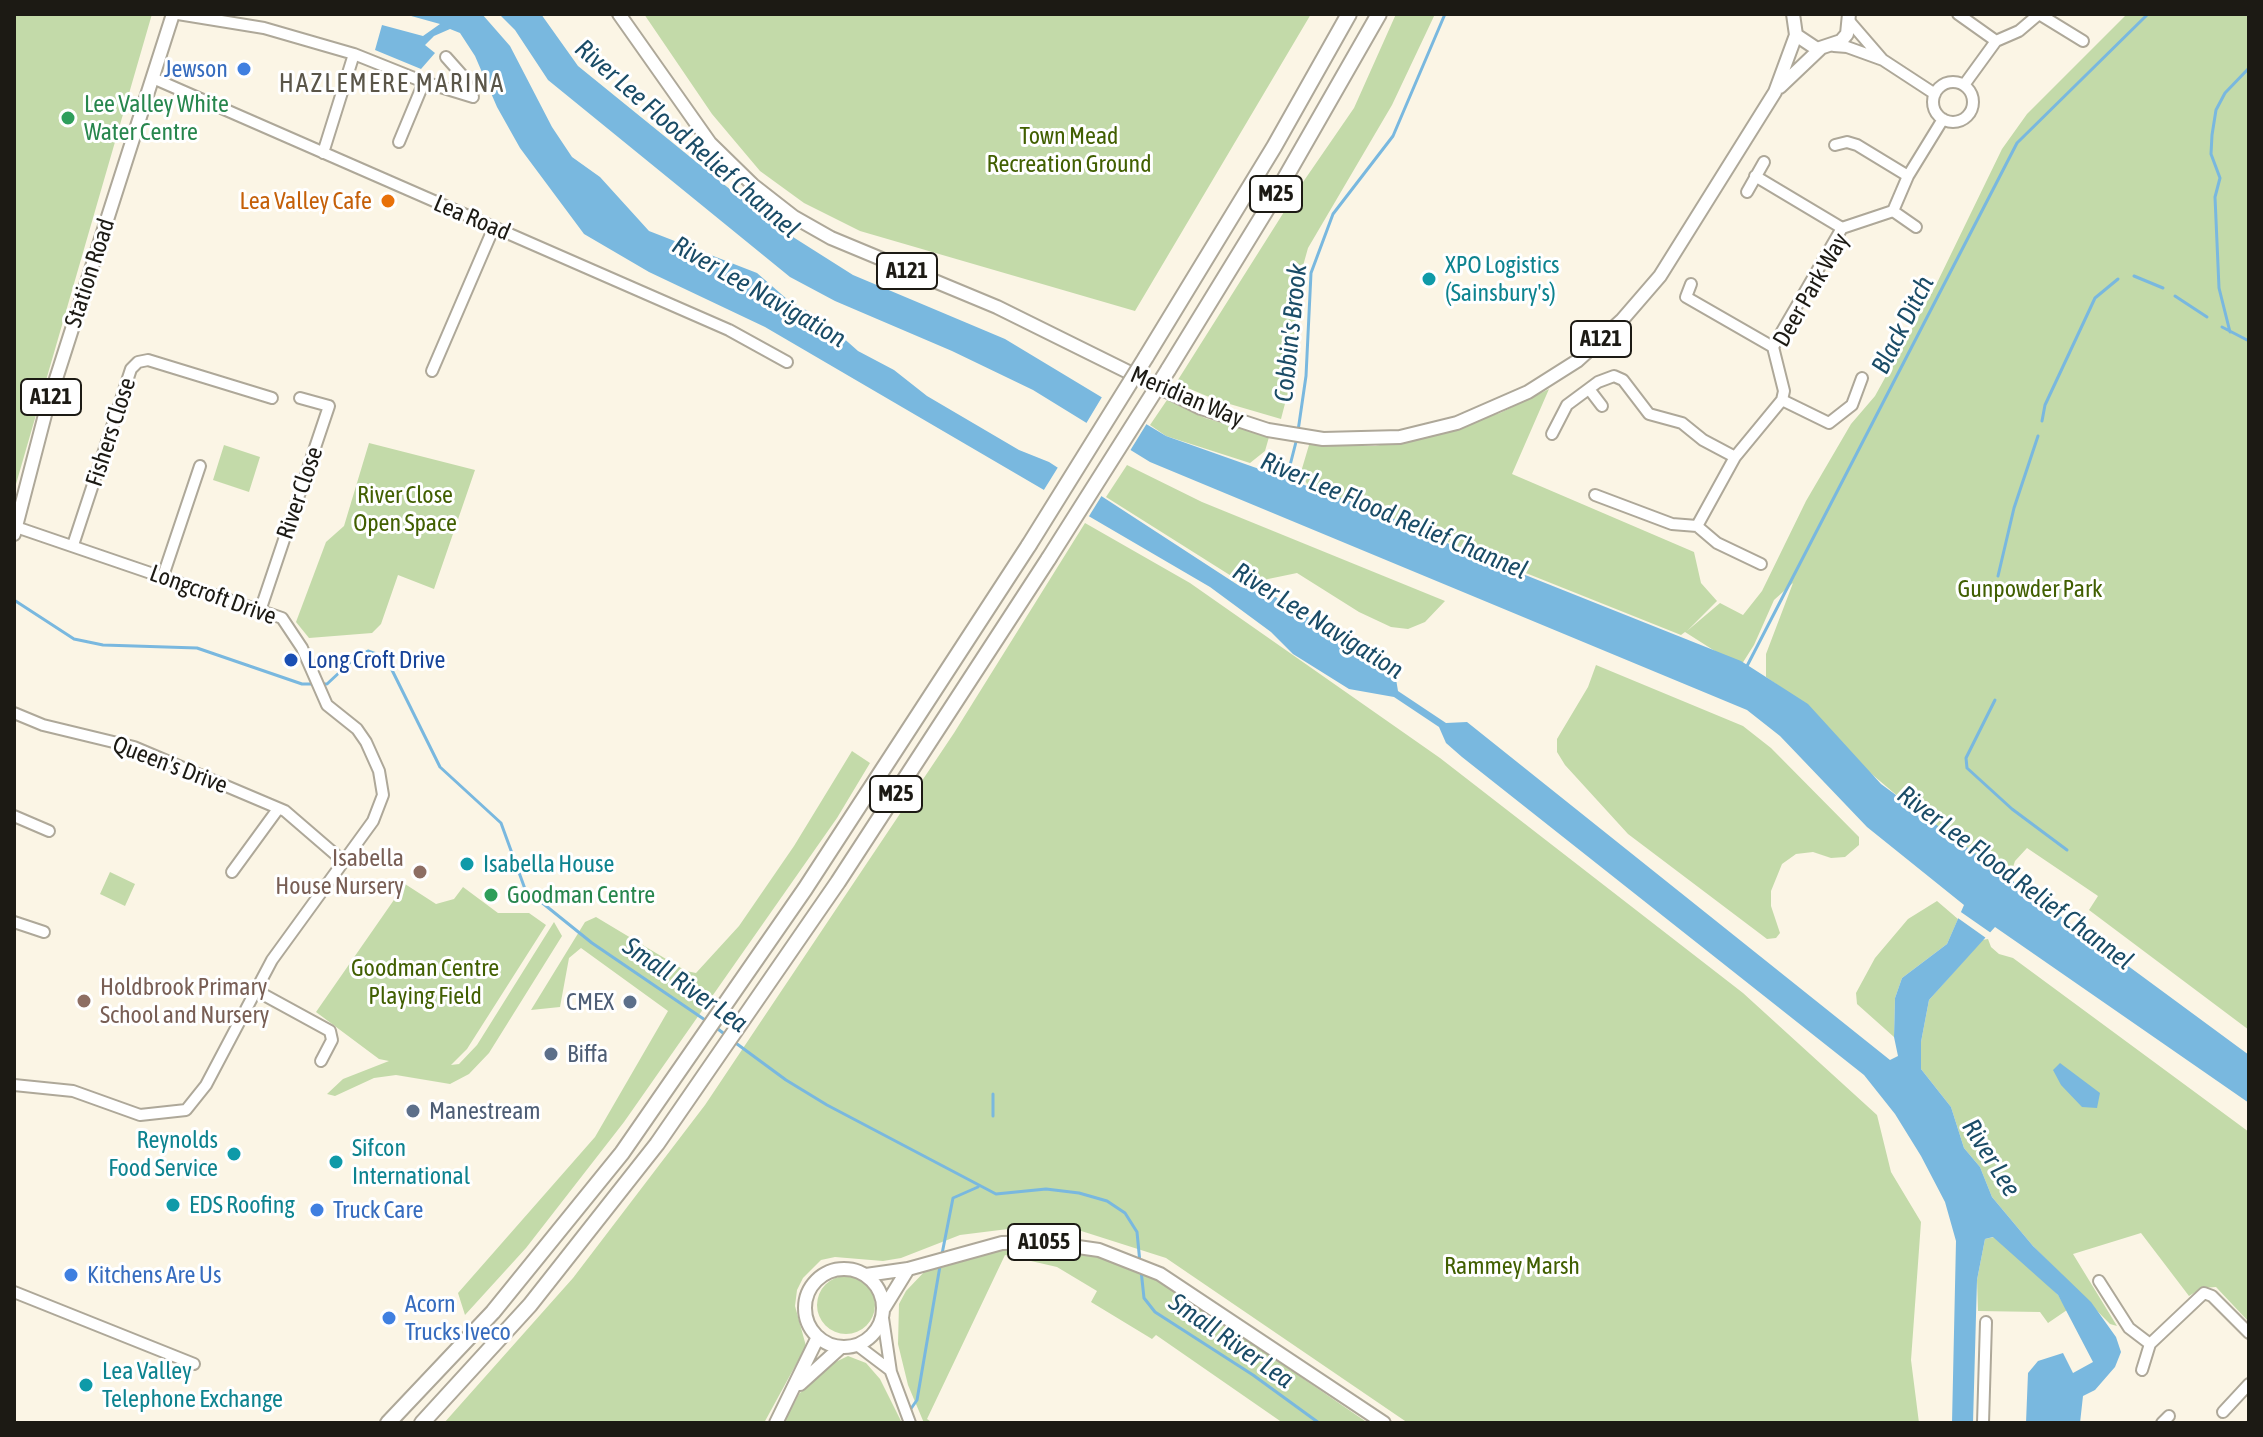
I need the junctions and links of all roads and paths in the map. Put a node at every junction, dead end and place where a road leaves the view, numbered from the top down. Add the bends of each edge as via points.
1 (176, 14) edge
2 (619, 14) edge
3 (1349, 14) edge
4 (1379, 14) edge
5 (1793, 14) edge
6 (1958, 14) edge
7 (2039, 14) edge
8 (1850, 18) edge
9 (1796, 35) junction
10 (1996, 41) junction
11 (2083, 41) dead end
12 (1834, 46) junction
13 (1820, 49) junction
14 (354, 54) junction
15 (446, 57) dead end
16 (1883, 60) junction
17 (155, 79) junction
18 (424, 82) junction
19 (1964, 85) junction
20 (1775, 92) junction
21 (1935, 94) junction
22 (1943, 119) junction
23 (399, 142) dead end
24 (1835, 145) dead end
25 (323, 153) junction
26 (1764, 162) dead end
27 (1755, 176) junction
28 (1908, 176) junction
29 (1747, 192) dead end
30 (1893, 211) junction
31 (494, 227) junction
32 (1916, 227) dead end
33 (1842, 228) junction
34 (1691, 284) dead end
35 (1773, 347) junction
36 (787, 362) dead end
37 (432, 371) dead end
38 (1862, 378) dead end
39 (1589, 389) junction
40 (272, 398) dead end
41 (300, 398) dead end
42 (1782, 400) junction
43 (1602, 406) dead end
44 (1552, 434) dead end
45 (1735, 457) junction
46 (200, 466) dead end
47 (1595, 495) dead end
48 (1697, 526) junction
49 (15, 530) edge
50 (73, 545) junction
51 (1761, 564) dead end
52 (163, 576) junction
53 (261, 608) junction
54 (14, 713) edge
55 (278, 809) junction
56 (14, 816) edge
57 (49, 831) dead end
58 (343, 861) junction
59 (232, 872) dead end
60 (14, 922) edge
61 (44, 932) dead end
62 (255, 990) junction
63 (321, 1061) dead end
64 (14, 1085) edge
65 (908, 1269) junction
66 (866, 1275) junction
67 (2099, 1281) dead end
68 (14, 1292) edge
69 (883, 1313) junction
70 (1986, 1322) dead end
71 (2249, 1333) edge
72 (818, 1337) junction
73 (2150, 1344) junction
74 (857, 1345) junction
75 (841, 1347) junction
76 (194, 1364) dead end
77 (2142, 1370) dead end
78 (891, 1372) junction
79 (2249, 1384) edge
80 (787, 1398) junction
81 (2223, 1412) dead end
82 (909, 1422) edge
83 (1383, 1422) edge
84 (388, 1423) edge
85 (422, 1423) edge
86 (776, 1423) edge
87 (1983, 1423) edge

1 - 14 street via 246,23
1 - 17 main road, Station Road / A121
2 - 20 main road, Meridian Way / A121 via 710,143 794,217 831,238 997,307 1201,408 1268,430 1323,439 1400,437 1457,423 1528,392 1577,361 1660,276
3 - 84 highway, M25, bridge via 1274,147 1029,545 697,1048 559,1233
4 - 85 highway, M25, bridge via 1168,370 739,1028 571,1256
5 - 9 main road
6 - 10 street
7 - 10 street
7 - 11 street
8 - 12 main road via 1847,34
8 - 16 street
9 - 13 main road
9 - 20 main road, Meridian Way / A121
10 - 19 street
12 - 13 main road
12 - 16 street
13 - 20 main road, Meridian Way / A121
14 - 18 street
14 - 25 street
15 - 18 street via 473,97
16 - 21 street
17 - 25 street, Lea Road
17 - 49 main road, Station Road / A121 via 47,407
18 - 23 street
19 - 21 street via 1948,83
19 - 22 street via 1973,98 1970,113 1958,122
21 - 22 street via 1934,108
22 - 28 street
24 - 28 street via 1857,145
25 - 31 street, Lea Road
26 - 27 street
27 - 29 street
27 - 33 street
28 - 30 street
30 - 32 street
30 - 33 street, Deer Park Way
31 - 36 street, Lea Road via 729,330
31 - 37 street
33 - 35 street, Deer Park Way
34 - 35 street via 1686,297
35 - 42 street, Deer Park Way
38 - 42 street via 1852,405 1829,423
39 - 43 street
39 - 44 street via 1567,405
39 - 45 street via 1606,377 1619,377 1656,418 1682,423
40 - 50 street, Fishers Close via 148,360 138,362 131,369
41 - 53 street, River Close via 329,406
42 - 45 street
45 - 48 street
46 - 52 street
47 - 48 street via 1672,524
48 - 51 street via 1717,543
49 - 50 street, Longcroft Drive
50 - 52 street, Longcroft Drive
52 - 53 street, Longcroft Drive
53 - 58 street, Longcroft Drive via 289,624 331,711 360,733 382,783 377,814
54 - 55 street, Queen's Drive via 142,749
55 - 58 street, Queen's Drive via 297,818
55 - 59 street
56 - 57 street
58 - 62 street, Longcroft Drive
60 - 61 street
62 - 63 street via 330,1031 332,1040
62 - 64 street, Longcroft Drive via 206,1085 186,1110 140,1115 73,1091
65 - 66 main road, A1055
65 - 69 main road
65 - 83 main road, A1055 via 1002,1243 1099,1250 1149,1268
66 - 69 main road via 878,1288
66 - 72 main road via 841,1269 814,1284 806,1300 806,1317
67 - 73 street via 2129,1328
68 - 76 street
69 - 74 main road via 873,1336
69 - 78 street
70 - 87 street
71 - 73 street via 2204,1293
72 - 75 main road
72 - 80 main road
73 - 77 street
74 - 75 main road
74 - 78 street
75 - 80 main road
78 - 82 street
79 - 81 street
80 - 86 main road

